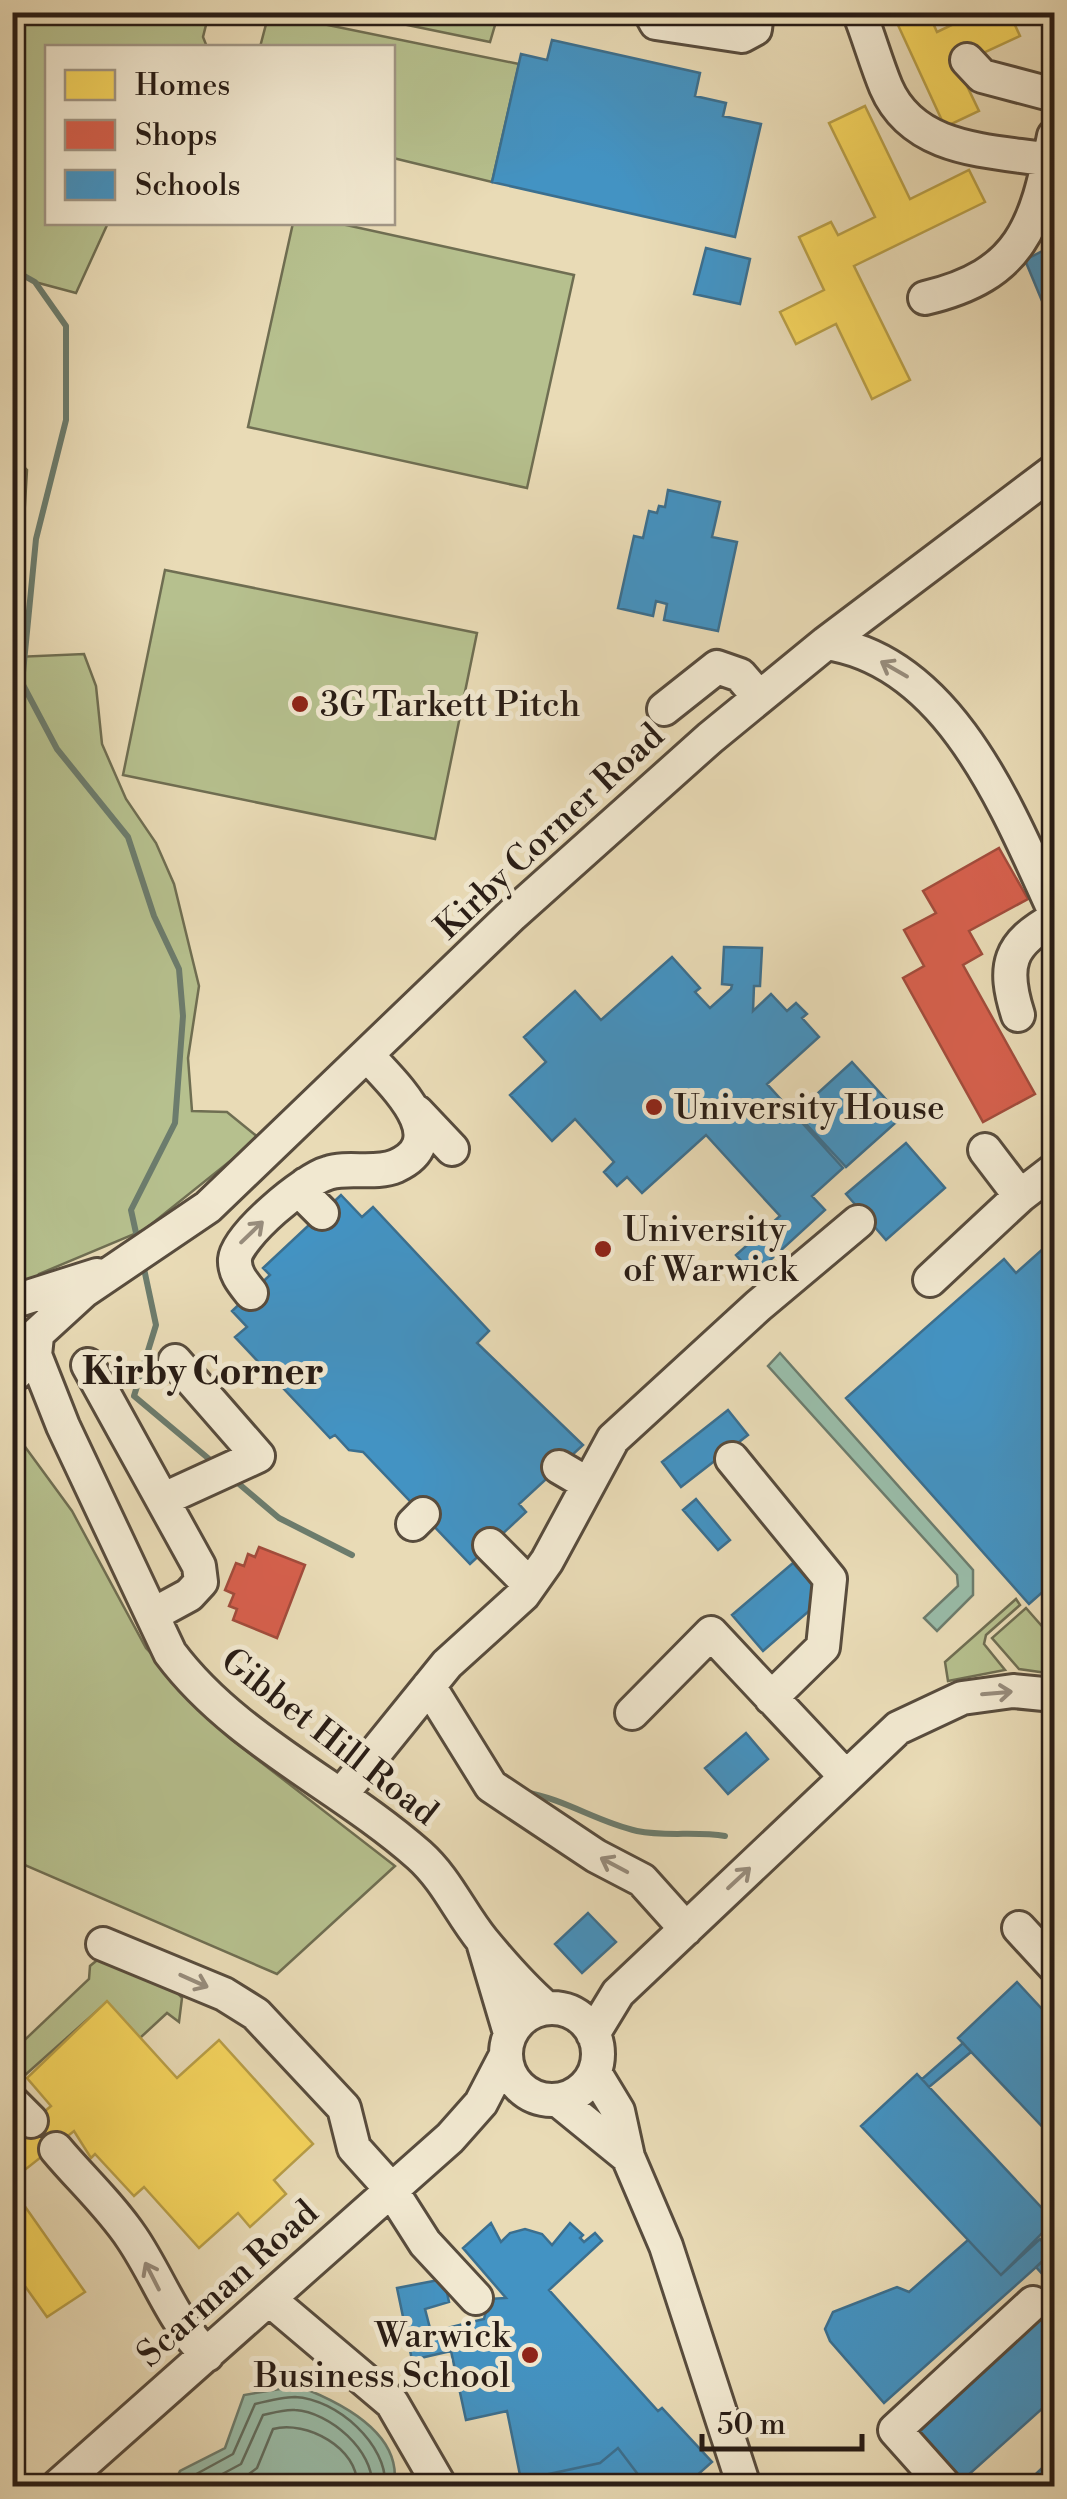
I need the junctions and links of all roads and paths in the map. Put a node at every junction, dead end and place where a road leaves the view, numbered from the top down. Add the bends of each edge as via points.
1 (650, 12) edge
2 (757, 12) edge
3 (859, 12) edge
4 (702, 21) edge
5 (966, 60) dead end
6 (1054, 95) edge
7 (1052, 148) edge
8 (925, 298) dead end
9 (1054, 471) edge
10 (826, 643) junction
11 (759, 697) junction
12 (664, 708) dead end
13 (1054, 910) edge
14 (1054, 920) edge
15 (1018, 1015) dead end
16 (368, 1057) junction
17 (417, 1112) junction
18 (452, 1149) dead end
19 (986, 1150) dead end
20 (375, 1169) junction
21 (1054, 1170) edge
22 (412, 1188) dead end
23 (1020, 1196) junction
24 (858, 1222) dead end
25 (119, 1267) junction
26 (930, 1280) dead end
27 (251, 1293) dead end
28 (12, 1302) edge
29 (28, 1355) edge
30 (175, 1361) dead end
31 (88, 1365) dead end
32 (12, 1386) edge
33 (63, 1426) junction
34 (732, 1459) dead end
35 (559, 1466) dead end
36 (588, 1484) junction
37 (164, 1499) junction
38 (490, 1545) dead end
39 (530, 1585) junction
40 (154, 1614) junction
41 (429, 1686) junction
42 (1054, 1695) edge
43 (771, 1698) junction
44 (632, 1713) dead end
45 (845, 1776) junction
46 (341, 1795) junction
47 (1018, 1928) dead end
48 (686, 1929) junction
49 (482, 1940) junction
50 (103, 1944) dead end
51 (1054, 1966) edge
52 (571, 2019) junction
53 (508, 2045) junction
54 (594, 2072) junction
55 (546, 2099) junction
56 (450, 2138) junction
57 (56, 2149) dead end
58 (628, 2157) junction
59 (390, 2188) junction
60 (476, 2298) dead end
61 (269, 2299) junction
62 (1033, 2304) dead end
63 (207, 2355) junction
64 (717, 2399) junction
65 (58, 2486) edge
66 (440, 2486) edge
67 (744, 2486) edge
68 (753, 2486) edge
69 (945, 2486) edge

1 - 4 street via 656,23
2 - 4 street via 755,29 742,36
3 - 7 street via 886,88 908,122 937,141
5 - 6 street via 982,76
7 - 8 street via 1040,204 1021,240 991,275
9 - 10 street, Kirby Corner Road
10 - 11 street, Kirby Corner Road
13 -> 10 street via 998,788 918,684 848,646
11 - 12 street via 740,675 718,667
11 - 16 street, Kirby Corner Road via 512,915
14 - 15 street via 1025,935 1011,957
16 - 17 street
16 - 25 street, Kirby Corner Road via 208,1208
17 - 18 street
17 - 20 street via 421,1135 413,1154
19 - 23 street
20 - 22 street
27 -> 20 street via 235,1261 241,1241 314,1198 330,1172
21 - 23 street
23 - 26 street
24 - 36 street via 621,1416
25 - 28 street, Kirby Corner Road
25 - 29 street, Kirby Corner Road
28 - 29 street, Gibbet Hill Road via 33,1320
29 - 33 street, Gibbet Hill Road
30 - 37 street via 258,1456
31 - 37 street
32 - 33 street, Gibbet Hill Road
33 - 40 street, Gibbet Hill Road
34 - 43 street via 830,1578 824,1647
35 - 36 street
36 - 39 street
37 - 40 street via 202,1582
38 - 39 street
39 - 41 street
40 - 46 street, Gibbet Hill Road via 170,1653 205,1694
41 - 46 street
48 -> 41 street via 642,1880 491,1786
45 -> 42 street via 898,1728 938,1705 988,1693
43 - 44 street via 711,1634
43 - 45 street
48 -> 45 street
46 - 49 street, Gibbet Hill Road via 419,1855 449,1887
47 - 51 street
48 - 52 street via 618,1994
49 - 52 street, Gibbet Hill Road
49 - 53 street, Gibbet Hill Road
50 -> 59 street via 256,2014 344,2108 354,2148
52 - 53 street via 523,2018
52 - 54 street via 598,2057
53 - 55 street via 514,2083
53 - 56 street, Scarman Road via 481,2102
54 - 55 street via 582,2089
54 - 58 street via 618,2111
55 - 56 street, Scarman Road
55 - 58 street
56 - 59 street, Scarman Road
63 -> 57 street via 176,2320 124,2227
58 - 64 street
59 - 60 street via 426,2243
59 - 61 street, Scarman Road
61 - 63 street, Scarman Road
61 - 66 street via 392,2403
62 - 69 street via 895,2430
63 - 65 street, Scarman Road
64 - 67 street
64 - 68 street

